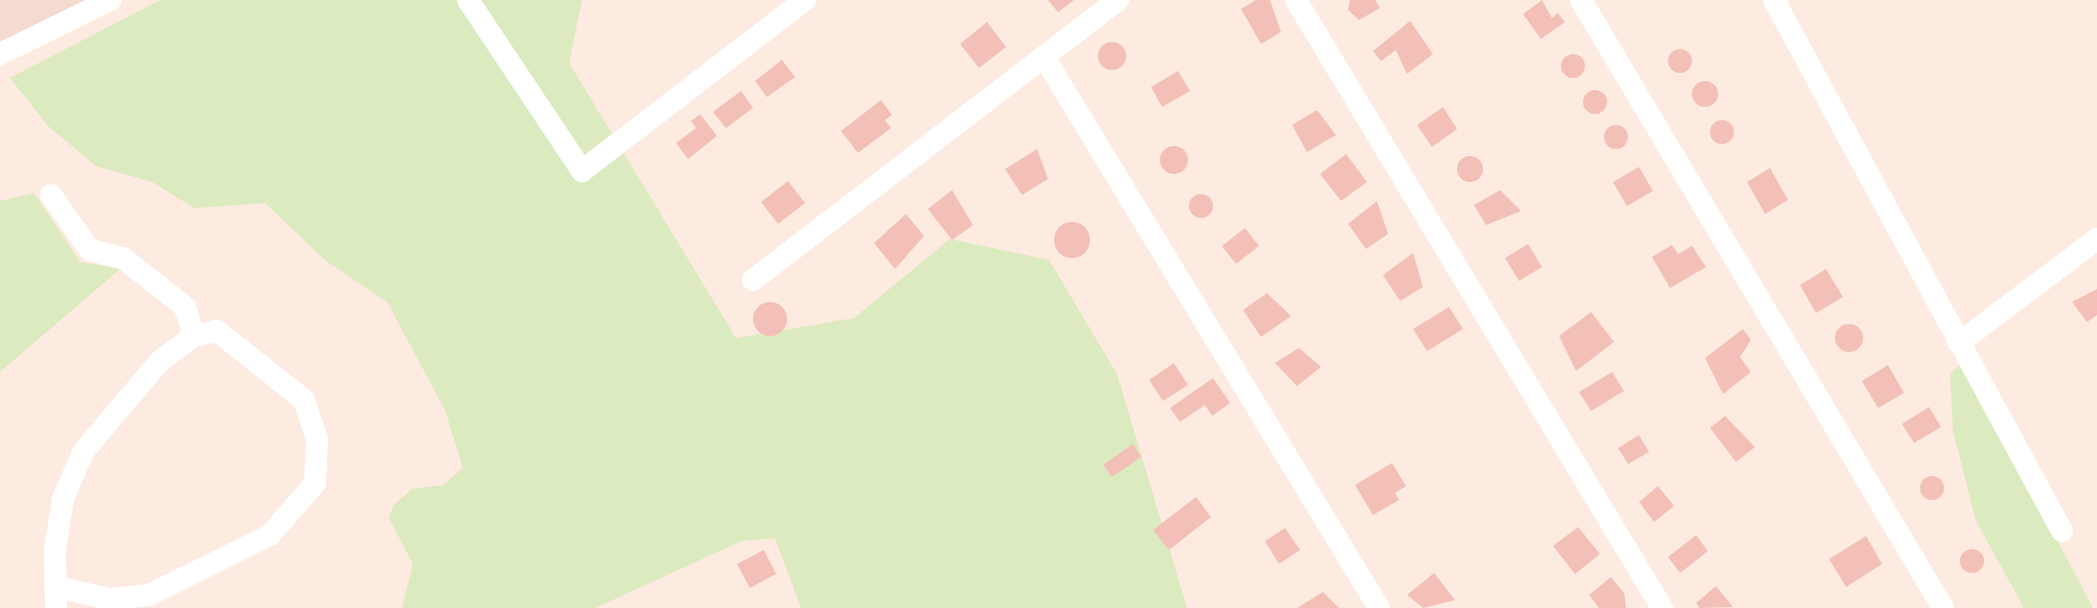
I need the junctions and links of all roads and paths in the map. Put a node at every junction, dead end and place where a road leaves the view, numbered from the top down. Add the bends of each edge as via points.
1 (110, 0) edge
2 (468, 0) edge
3 (805, 0) edge
4 (1118, 0) edge
5 (1296, 0) edge
6 (1581, 0) edge
7 (1774, 0) edge
8 (0, 54) edge
9 (1044, 57) junction
10 (51, 195) dead end
11 (2097, 239) edge
12 (753, 280) dead end
13 (194, 336) junction
14 (1959, 343) junction
15 (2062, 531) dead end
16 (57, 597) edge
17 (1379, 608) edge
18 (1662, 608) edge
19 (1943, 608) edge

1 - 8 street
2 - 3 street via 582,171
4 - 9 street
5 - 18 street
6 - 19 street
7 - 14 street
9 - 12 street
9 - 17 street
10 - 13 street via 90,250 123,258 185,307
11 - 14 street
13 - 16 street via 160,361 83,452 63,499
13 - 16 street via 217,331 304,400 317,439 315,483 270,535 180,585 109,599
14 - 15 street

